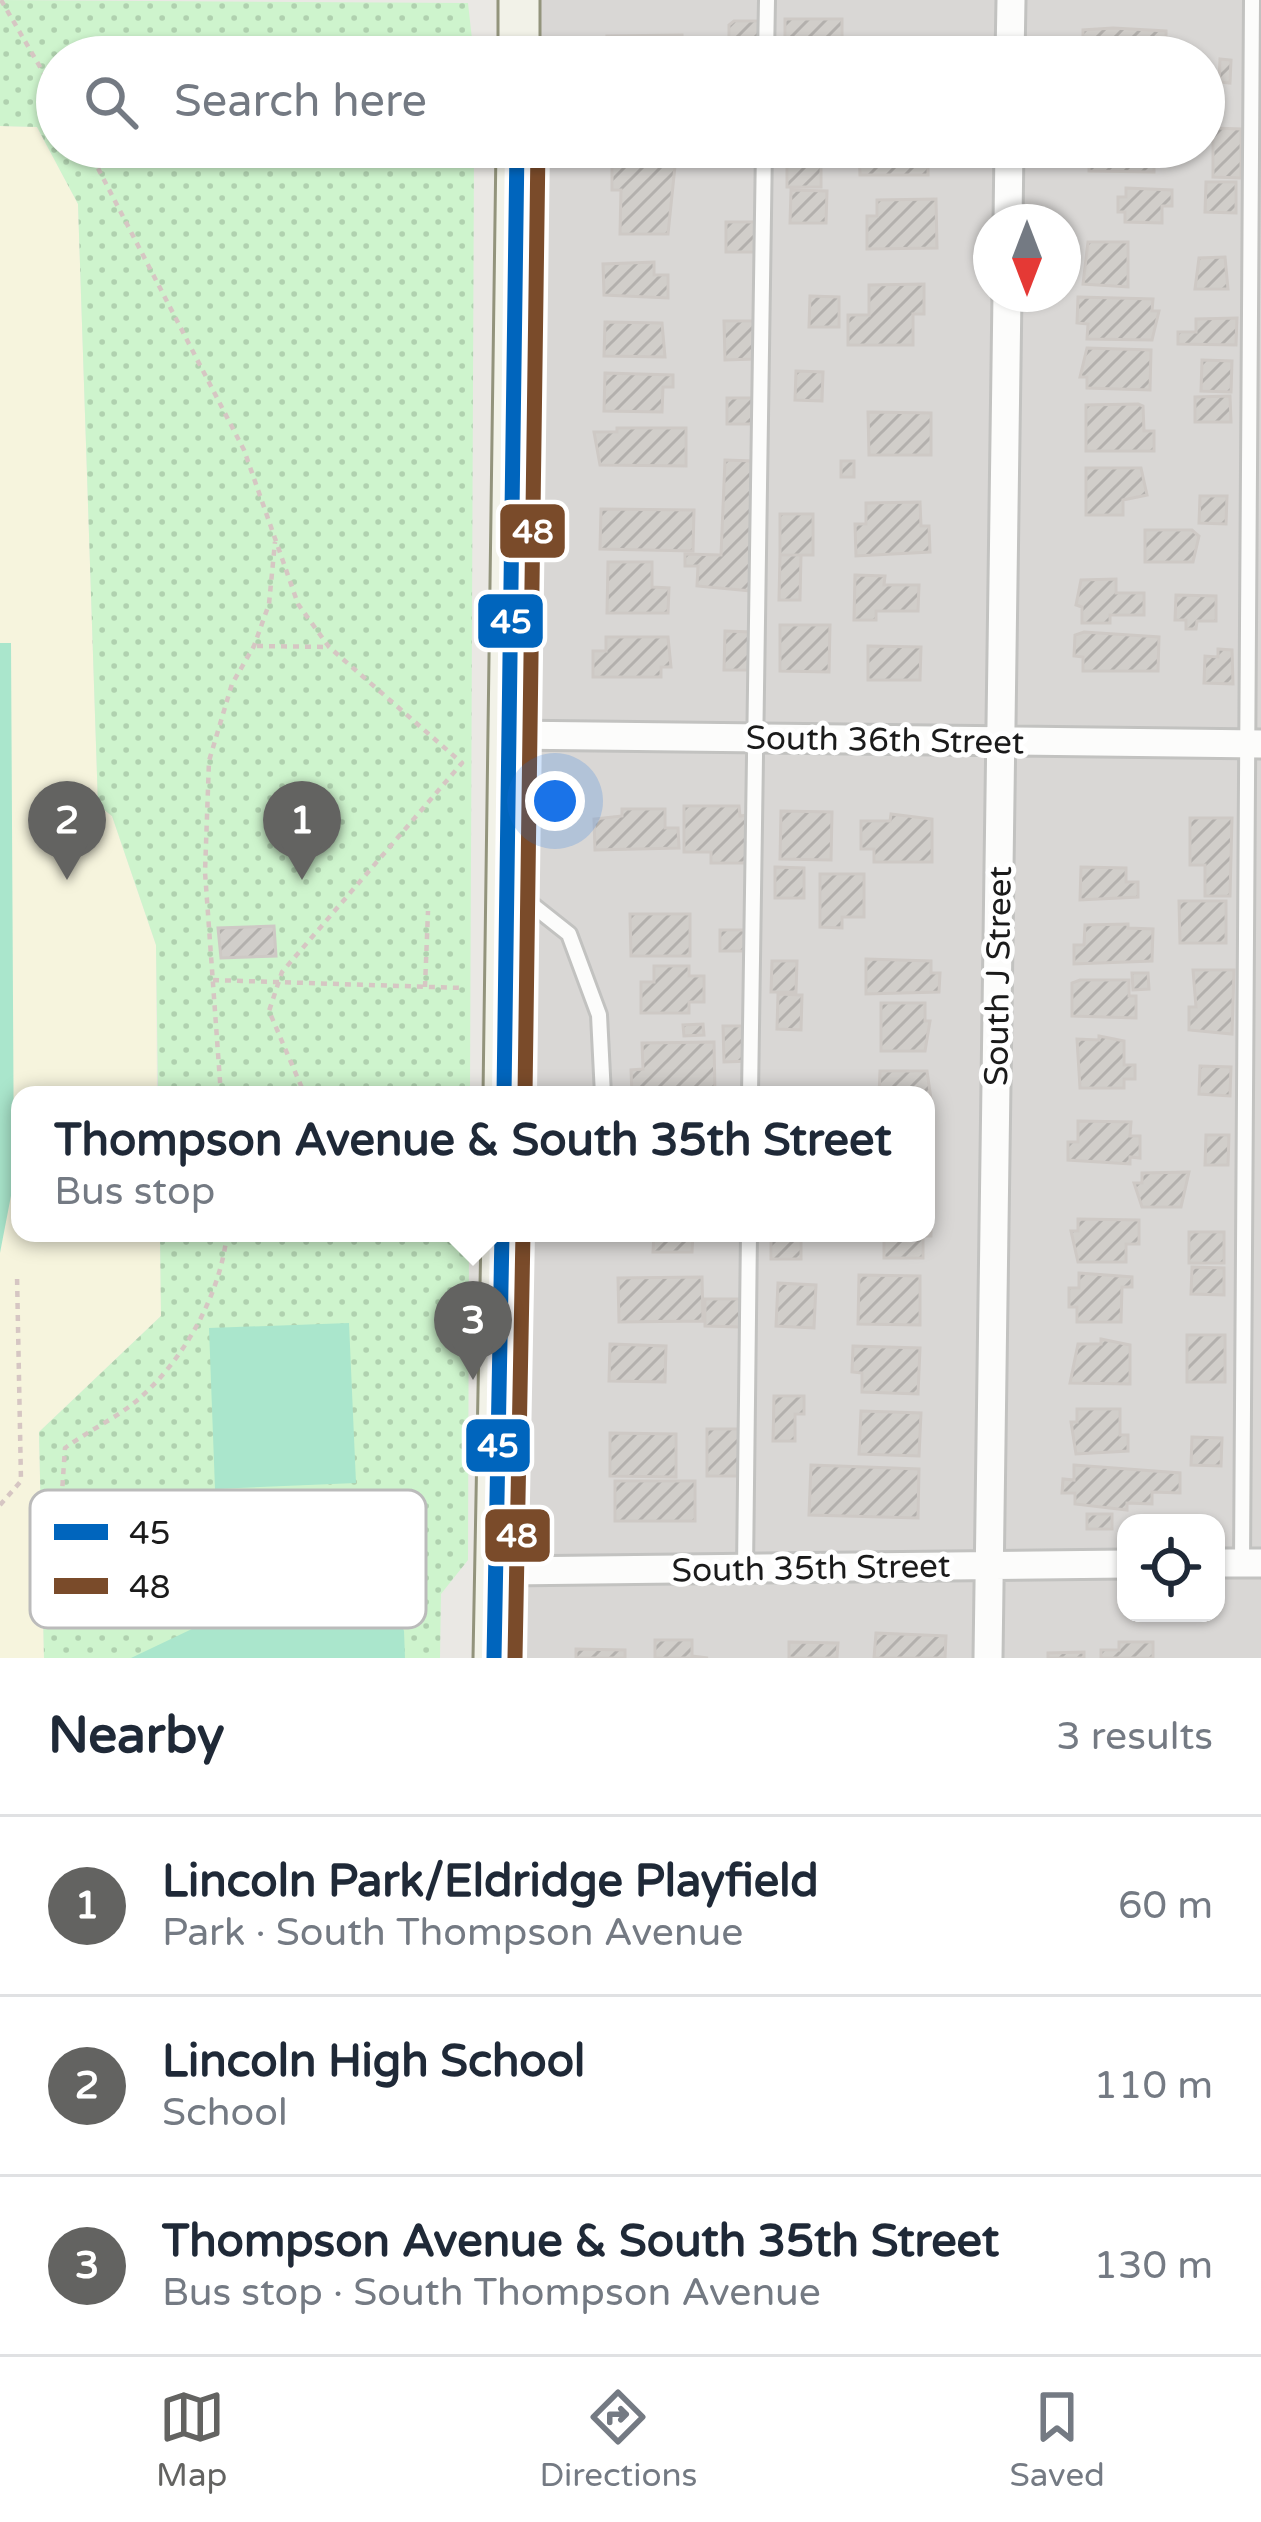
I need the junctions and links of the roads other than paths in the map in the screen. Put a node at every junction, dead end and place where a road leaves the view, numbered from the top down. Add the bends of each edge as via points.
1 (519, 0) edge
2 (766, 0) edge
3 (1011, 0) edge
4 (1252, 0) edge
5 (518, 36) edge
6 (766, 36) edge
7 (1010, 36) edge
8 (517, 168) edge
9 (764, 168) edge
10 (1009, 168) edge
11 (1008, 204) edge
12 (1007, 312) edge
13 (510, 735) junction
14 (754, 738) junction
15 (1000, 741) junction
16 (1254, 744) edge
17 (507, 885) junction
18 (504, 1086) edge
19 (602, 1086) edge
20 (750, 1086) edge
21 (502, 1242) edge
22 (749, 1242) edge
23 (989, 1564) junction
24 (1117, 1564) edge
25 (1240, 1564) edge
26 (745, 1568) junction
27 (497, 1571) junction
28 (494, 1658) edge
29 (988, 1658) edge

1 - 5 main road
2 - 6 lane
3 - 7 street
4 - 16 lane
8 - 13 main road
9 - 14 lane
10 - 11 street
12 - 15 street, South J Street
13 - 14 street, South 36th Street
13 - 17 main road
14 - 15 street, South 36th Street
14 - 20 lane
15 - 16 street, South 36th Street
15 - 23 street, South J Street
16 - 25 lane
17 - 18 main road
17 - 19 lane via 569,934 598,1015
21 - 27 main road
22 - 26 lane
23 - 24 street, South 35th Street
23 - 26 street, South 35th Street
23 - 29 street, South J Street
26 - 27 street, South 35th Street
27 - 28 main road

